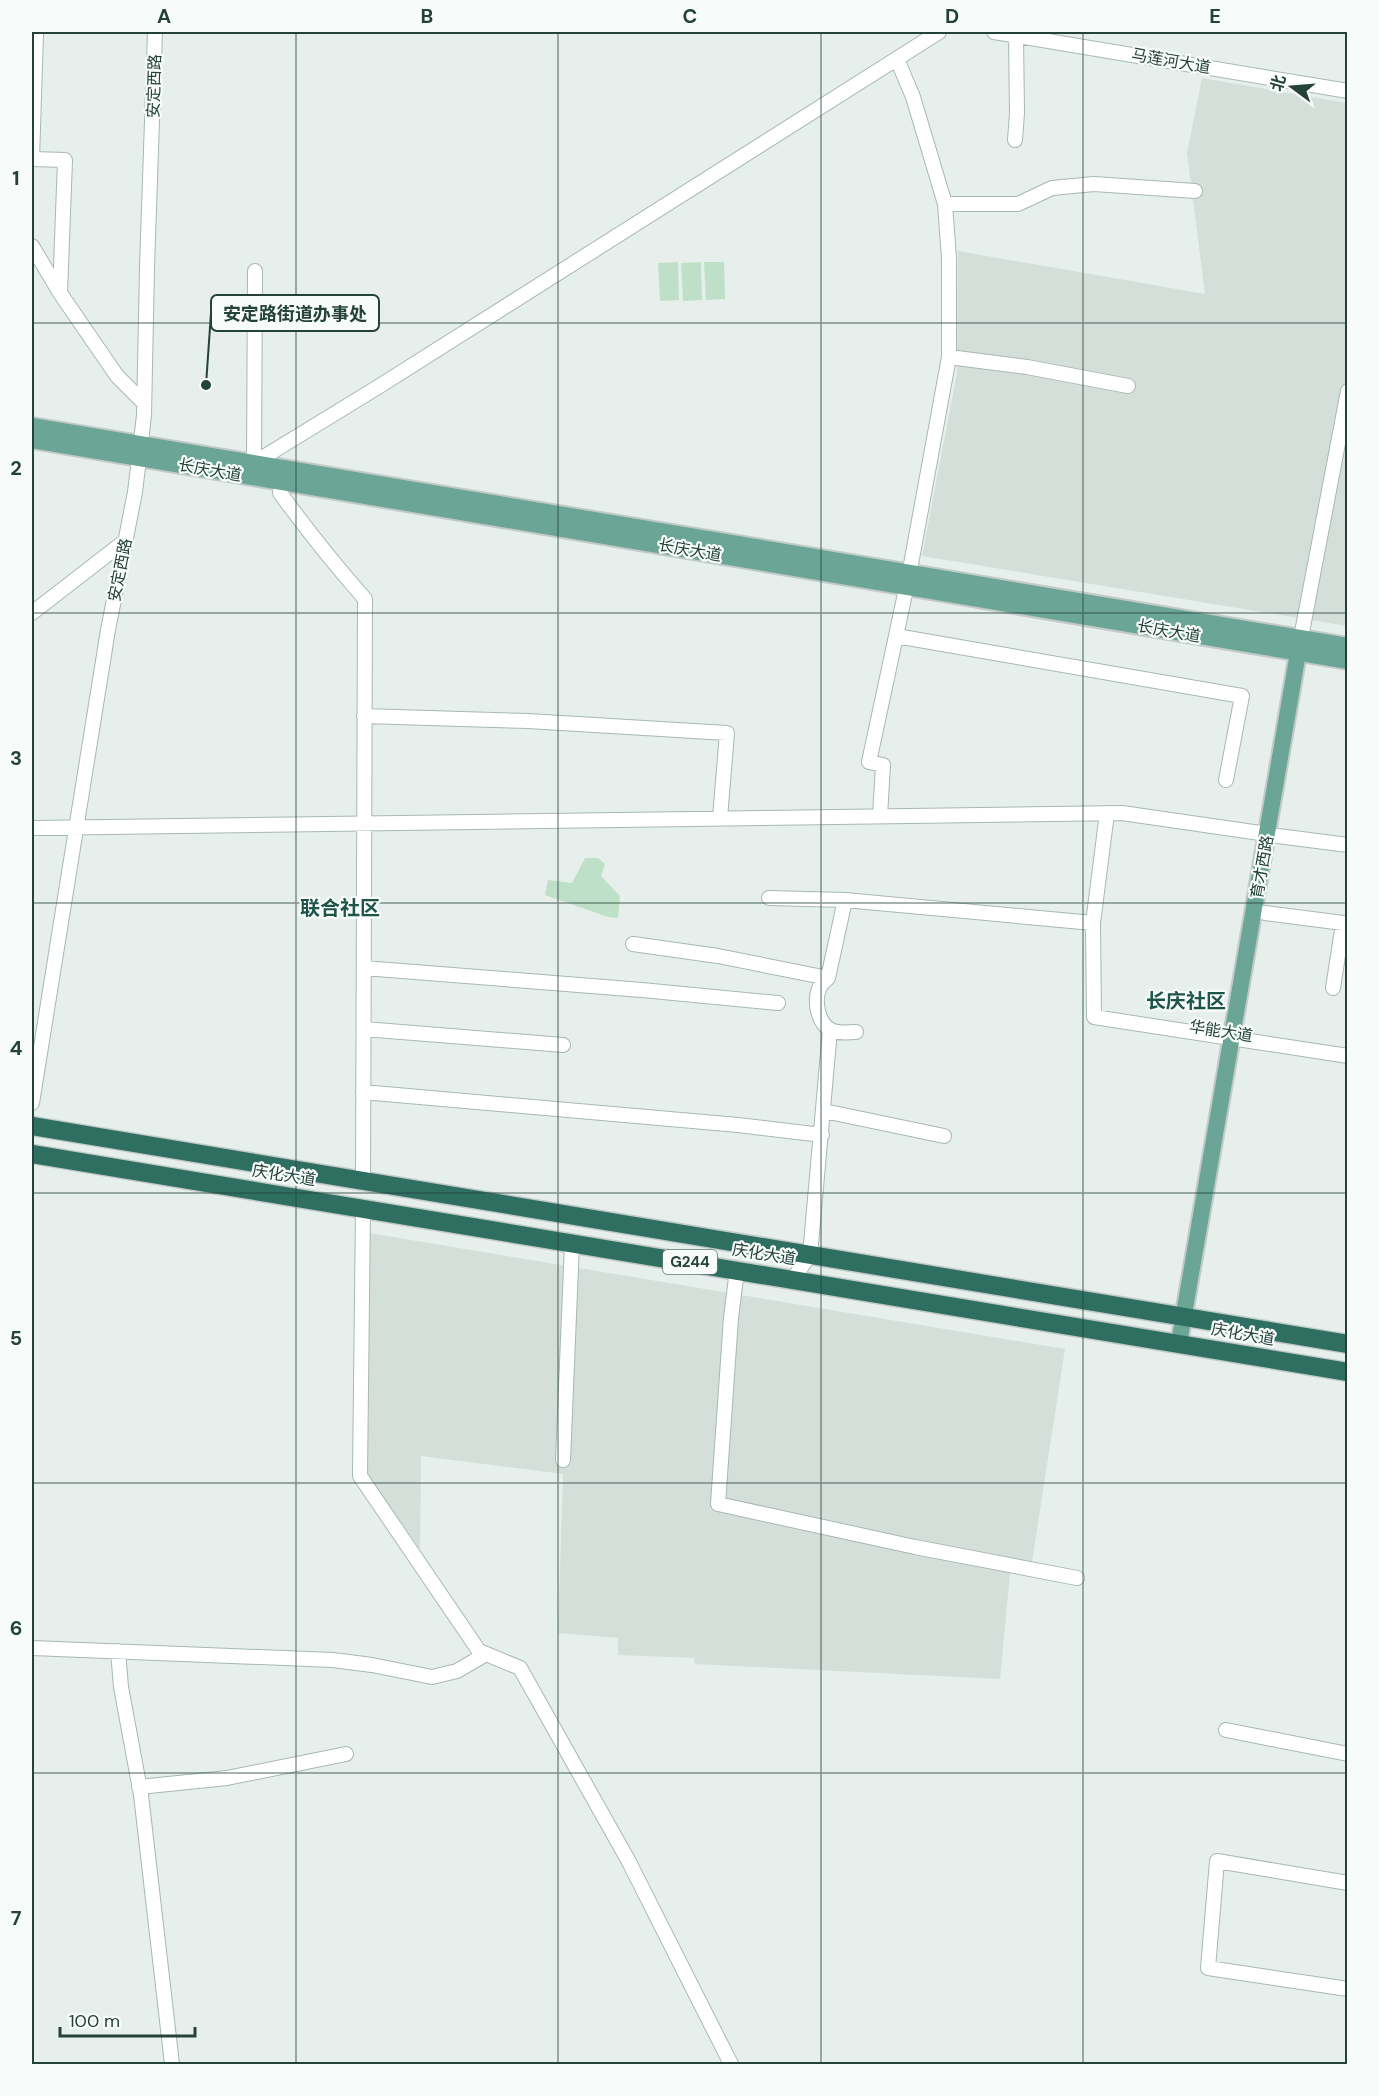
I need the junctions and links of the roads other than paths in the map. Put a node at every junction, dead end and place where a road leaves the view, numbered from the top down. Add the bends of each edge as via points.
1 (32, 32) edge
2 (149, 32) edge
3 (155, 32) edge
4 (939, 32) edge
5 (997, 32) edge
6 (1039, 32) edge
7 (1016, 35) junction
8 (897, 59) junction
9 (1347, 83) edge
10 (1347, 91) edge
11 (1016, 140) dead end
12 (1194, 192) dead end
13 (945, 204) junction
14 (32, 246) edge
15 (255, 272) dead end
16 (60, 293) junction
17 (950, 357) junction
18 (1128, 386) dead end
19 (1347, 391) edge
20 (141, 399) junction
21 (32, 426) edge
22 (1347, 435) edge
23 (32, 440) edge
24 (137, 450) junction
25 (254, 463) junction
26 (282, 482) junction
27 (121, 544) junction
28 (907, 580) junction
29 (32, 613) edge
30 (896, 636) junction
31 (1347, 646) edge
32 (1305, 647) junction
33 (1347, 661) edge
34 (364, 717) junction
35 (1226, 780) dead end
36 (1107, 813) junction
37 (880, 816) junction
38 (720, 818) junction
39 (363, 822) junction
40 (73, 827) junction
41 (32, 828) edge
42 (1273, 835) junction
43 (1347, 845) edge
44 (769, 897) dead end
45 (845, 900) junction
46 (1264, 913) junction
47 (1093, 923) junction
48 (633, 944) dead end
49 (364, 968) junction
50 (828, 978) junction
51 (1333, 988) dead end
52 (778, 1003) dead end
53 (364, 1029) junction
54 (830, 1030) junction
55 (856, 1032) dead end
56 (1238, 1037) junction
57 (563, 1045) dead end
58 (1347, 1050) edge
59 (1347, 1056) edge
60 (32, 1064) edge
61 (363, 1092) junction
62 (32, 1103) edge
63 (824, 1111) junction
64 (32, 1126) edge
65 (822, 1134) junction
66 (944, 1136) dead end
67 (32, 1154) edge
68 (363, 1180) junction
69 (363, 1208) junction
70 (572, 1243) junction
71 (810, 1255) junction
72 (737, 1270) junction
73 (793, 1279) junction
74 (1189, 1318) junction
75 (1185, 1344) junction
76 (1347, 1344) edge
77 (1347, 1372) edge
78 (563, 1460) dead end
79 (1077, 1578) dead end
80 (32, 1648) edge
81 (118, 1651) junction
82 (486, 1654) junction
83 (1226, 1730) dead end
84 (346, 1754) dead end
85 (1347, 1754) edge
86 (139, 1787) junction
87 (1347, 1883) edge
88 (1347, 1989) edge
89 (172, 2064) edge
90 (731, 2064) edge

1 - 16 street via 36,33 32,159 65,160
2 - 20 street, 安定西路 via 140,269
3 - 20 street, 安定西路
4 - 8 street
5 - 7 street, 马莲河大道
6 - 9 street, 马莲河大道
7 - 10 street, 马莲河大道
7 - 11 street
8 - 13 street via 913,96
8 - 25 street
12 - 13 street via 1094,184 1052,188 1018,204
13 - 17 street
14 - 16 street
15 - 25 street
16 - 20 street via 117,375
17 - 18 street
17 - 28 street
19 - 32 street, 育才西路
20 - 24 street, 安定西路
21 - 24 main road, 长庆大道
22 - 32 street, 育才西路
23 - 24 main road, 长庆大道
24 - 25 main road, 长庆大道
24 - 26 main road, 长庆大道
24 - 27 street, 安定西路
25 - 28 main road, 长庆大道
26 - 28 main road, 长庆大道
26 - 34 street via 280,493 365,599
27 - 29 street
27 - 40 street, 安定西路
28 - 30 street
28 - 32 main road, 长庆大道
30 - 35 street via 1242,696
30 - 37 street via 869,762 883,765
31 - 32 main road, 长庆大道
32 - 33 main road, 长庆大道
32 - 42 main road, 育才西路
34 - 38 street via 528,721 727,734
34 - 39 street
36 - 37 street
36 - 42 street
36 - 47 street
37 - 38 street
38 - 39 street
39 - 40 street
39 - 49 street
40 - 41 street
40 - 60 street, 安定西路
40 - 62 street, 安定西路
42 - 43 street
42 - 46 main road, 育才西路
42 - 56 main road, 育才西路
44 - 45 street
45 - 47 street
45 - 50 street
46 - 51 street via 1343,923
46 - 56 main road, 育才西路
47 - 56 street, 华能大道 via 1094,1014
48 - 50 street
49 - 52 street
49 - 53 street
50 - 54 street via 821,986 818,1007
53 - 57 street
53 - 61 street
54 - 55 street
54 - 63 street
56 - 58 street, 华能大道
56 - 59 street, 华能大道
56 - 74 main road, 育才西路
61 - 65 street
61 - 68 street
63 - 65 street
63 - 66 street
64 - 68 highway, 庆化大道 / G244
65 - 71 street
67 - 69 highway, 庆化大道 / G244
68 - 71 highway, 庆化大道 / G244
69 - 70 highway, 庆化大道 / G244
69 - 82 street via 360,1476 478,1651
70 - 72 highway, 庆化大道 / G244
70 - 78 street
71 - 73 street
71 - 74 highway, 庆化大道 / G244
72 - 73 highway, 庆化大道 / G244
72 - 79 street via 718,1504
73 - 75 highway, 庆化大道 / G244
74 - 75 main road, 育才西路
74 - 76 highway, 庆化大道 / G244
75 - 77 highway, 庆化大道 / G244
80 - 81 street
81 - 82 street via 333,1660 432,1677 457,1671
81 - 86 street
82 - 90 street via 520,1668 628,1860
83 - 85 street
84 - 86 street via 227,1778
86 - 89 street
87 - 88 street via 1217,1861 1208,1968

